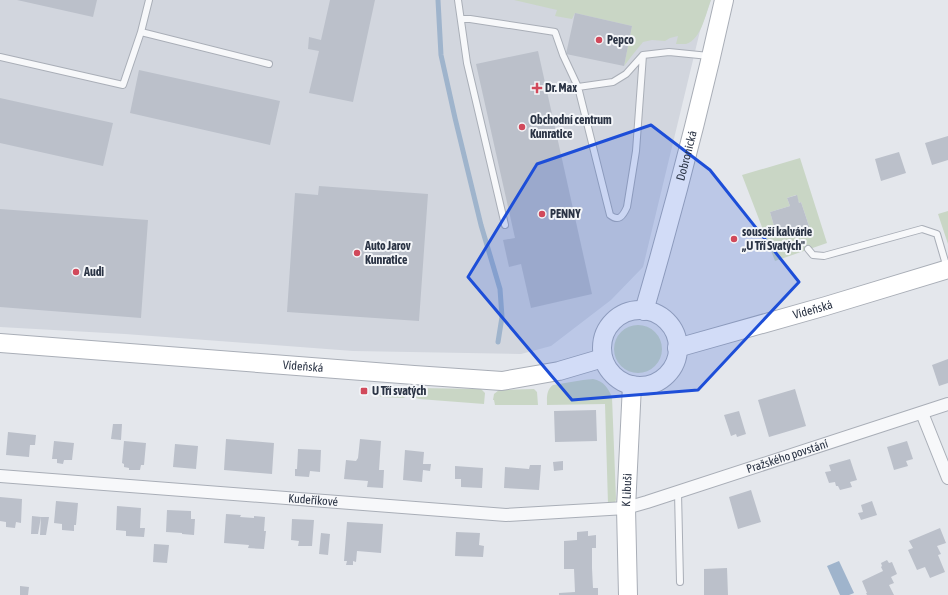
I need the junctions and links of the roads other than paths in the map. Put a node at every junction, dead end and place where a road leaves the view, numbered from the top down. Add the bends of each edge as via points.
1 (149, 0) edge
2 (458, 0) edge
3 (724, 0) edge
4 (461, 20) junction
5 (141, 32) junction
6 (643, 55) junction
7 (712, 57) junction
8 (0, 58) edge
9 (269, 64) dead end
10 (578, 87) junction
11 (505, 225) dead end
12 (808, 249) dead end
13 (948, 269) edge
14 (644, 311) junction
15 (0, 343) edge
16 (678, 348) junction
17 (603, 358) junction
18 (632, 385) junction
19 (948, 404) edge
20 (922, 412) junction
21 (0, 476) edge
22 (948, 478) edge
23 (678, 492) junction
24 (626, 508) junction
25 (680, 582) dead end
26 (628, 595) edge

1 - 5 lane
2 - 4 lane
3 - 7 main road, Dobronická
4 - 10 lane via 470,19 555,32
4 - 11 lane via 467,63
5 - 8 lane via 124,85
5 - 9 lane
6 - 7 lane via 669,52
6 - 10 lane via 626,74 613,82
6 - 10 lane via 636,151 627,207 619,218 610,215
7 - 14 main road, Dobronická
12 - 13 lane via 813,255 824,256 922,229 936,234
13 - 16 main road, Vídeňská
14 - 16 main road via 656,314 667,322 675,335
14 - 17 main road via 631,311 615,319 604,335
15 - 17 main road, Vídeňská via 502,381 559,371
16 - 18 main road via 674,364 661,379 645,386
17 - 18 main road via 609,370 618,379
18 - 24 main road, K Libuši
19 - 20 street, Pražského povstání
20 - 22 street
20 - 23 street, Pražského povstání
21 - 24 street, Kudeříkové via 506,515
23 - 24 street, Pražského povstání
23 - 25 lane
24 - 26 main road, K Libuši

